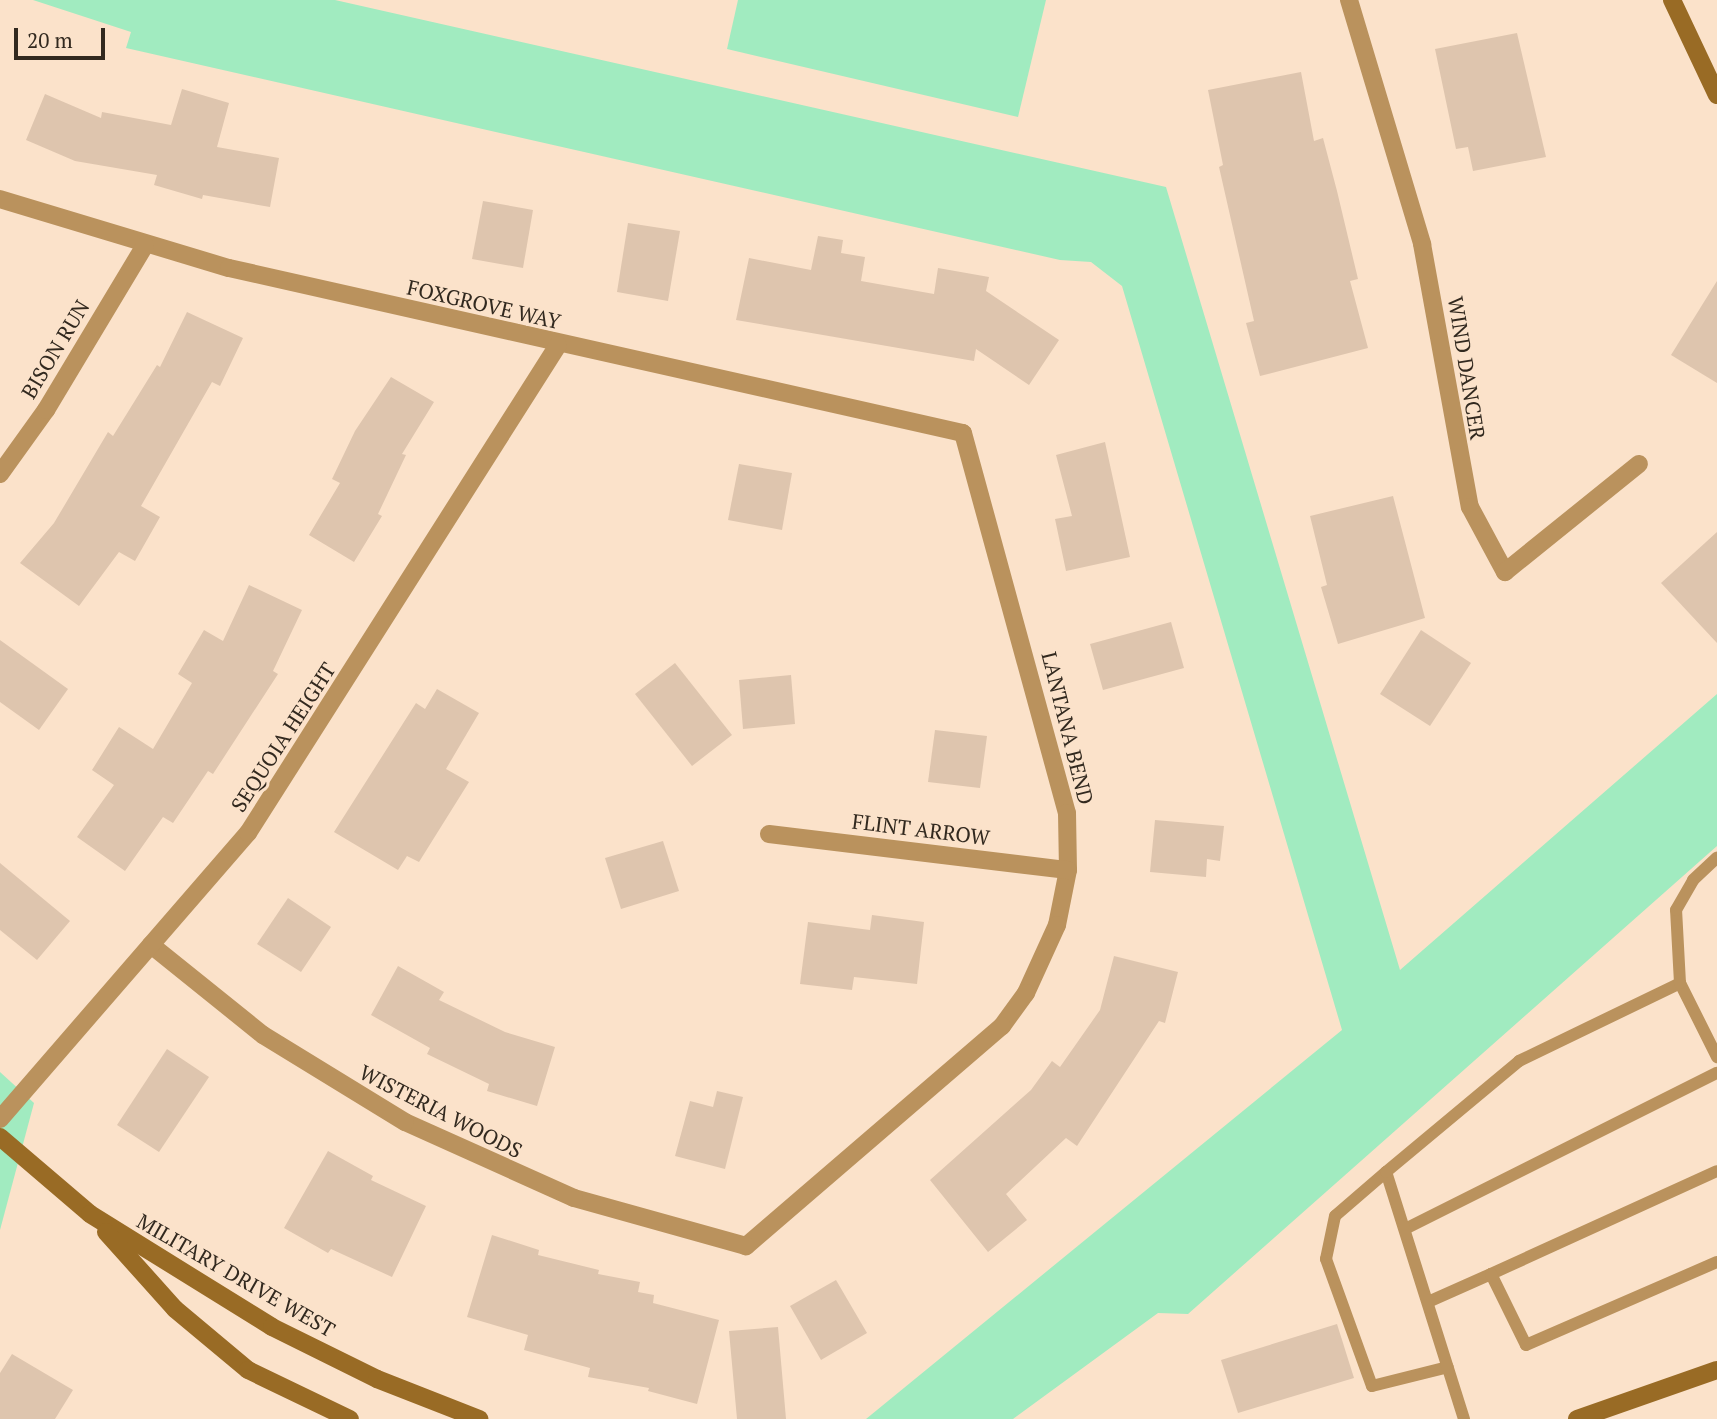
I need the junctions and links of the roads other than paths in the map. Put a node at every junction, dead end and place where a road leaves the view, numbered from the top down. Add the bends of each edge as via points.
1 (1349, 0) edge
2 (1672, 0) edge
3 (1717, 93) edge
4 (0, 199) edge
5 (145, 245) junction
6 (558, 345) junction
7 (963, 433) joint
8 (1639, 464) dead end
9 (0, 474) edge
10 (769, 834) dead end
11 (1717, 858) edge
12 (1068, 870) junction
13 (151, 945) junction
14 (1680, 984) junction
15 (1717, 1058) edge
16 (1717, 1073) edge
17 (0, 1119) edge
18 (0, 1137) edge
19 (1386, 1171) junction
20 (1717, 1171) edge
21 (90, 1214) junction
22 (1405, 1229) junction
23 (746, 1245) joint
24 (1717, 1262) edge
25 (1491, 1274) junction
26 (1428, 1302) junction
27 (1448, 1367) junction
28 (1717, 1370) edge
29 (349, 1419) edge
30 (479, 1419) edge
31 (1464, 1419) edge
32 (1577, 1419) edge

1 - 8 street, WIND DANCER via 1422,244 1470,507 1504,572
2 - 3 main road
4 - 5 street, FOXGROVE WAY
5 - 6 street, FOXGROVE WAY
5 - 9 street, BISON RUN via 46,411
6 - 7 street, FOXGROVE WAY
6 - 13 street, SEQUOIA HEIGHT via 280,787 217,872
7 - 12 street, LANTANA BEND via 1056,762 1067,813
10 - 12 street, FLINT ARROW
11 - 14 lane via 1693,880 1676,910
12 - 23 street, LANTANA BEND via 1045,957 1002,1026
13 - 17 street, SEQUOIA HEIGHT
13 - 23 street, WISTERIA WOODS via 263,1035 405,1122 514,1175 574,1198
14 - 15 lane
14 - 19 lane via 1519,1060
16 - 22 lane
18 - 21 main road, MILITARY DRIVE WEST
19 - 22 lane
19 - 27 lane via 1335,1216 1326,1259 1371,1386
20 - 25 lane
21 - 29 main road, MILITARY DRIVE WEST via 175,1309 248,1370
21 - 30 main road, MILITARY DRIVE WEST via 272,1327 377,1379
22 - 26 lane
24 - 25 lane via 1526,1345
25 - 26 lane
26 - 27 lane
27 - 31 lane
28 - 32 main road

